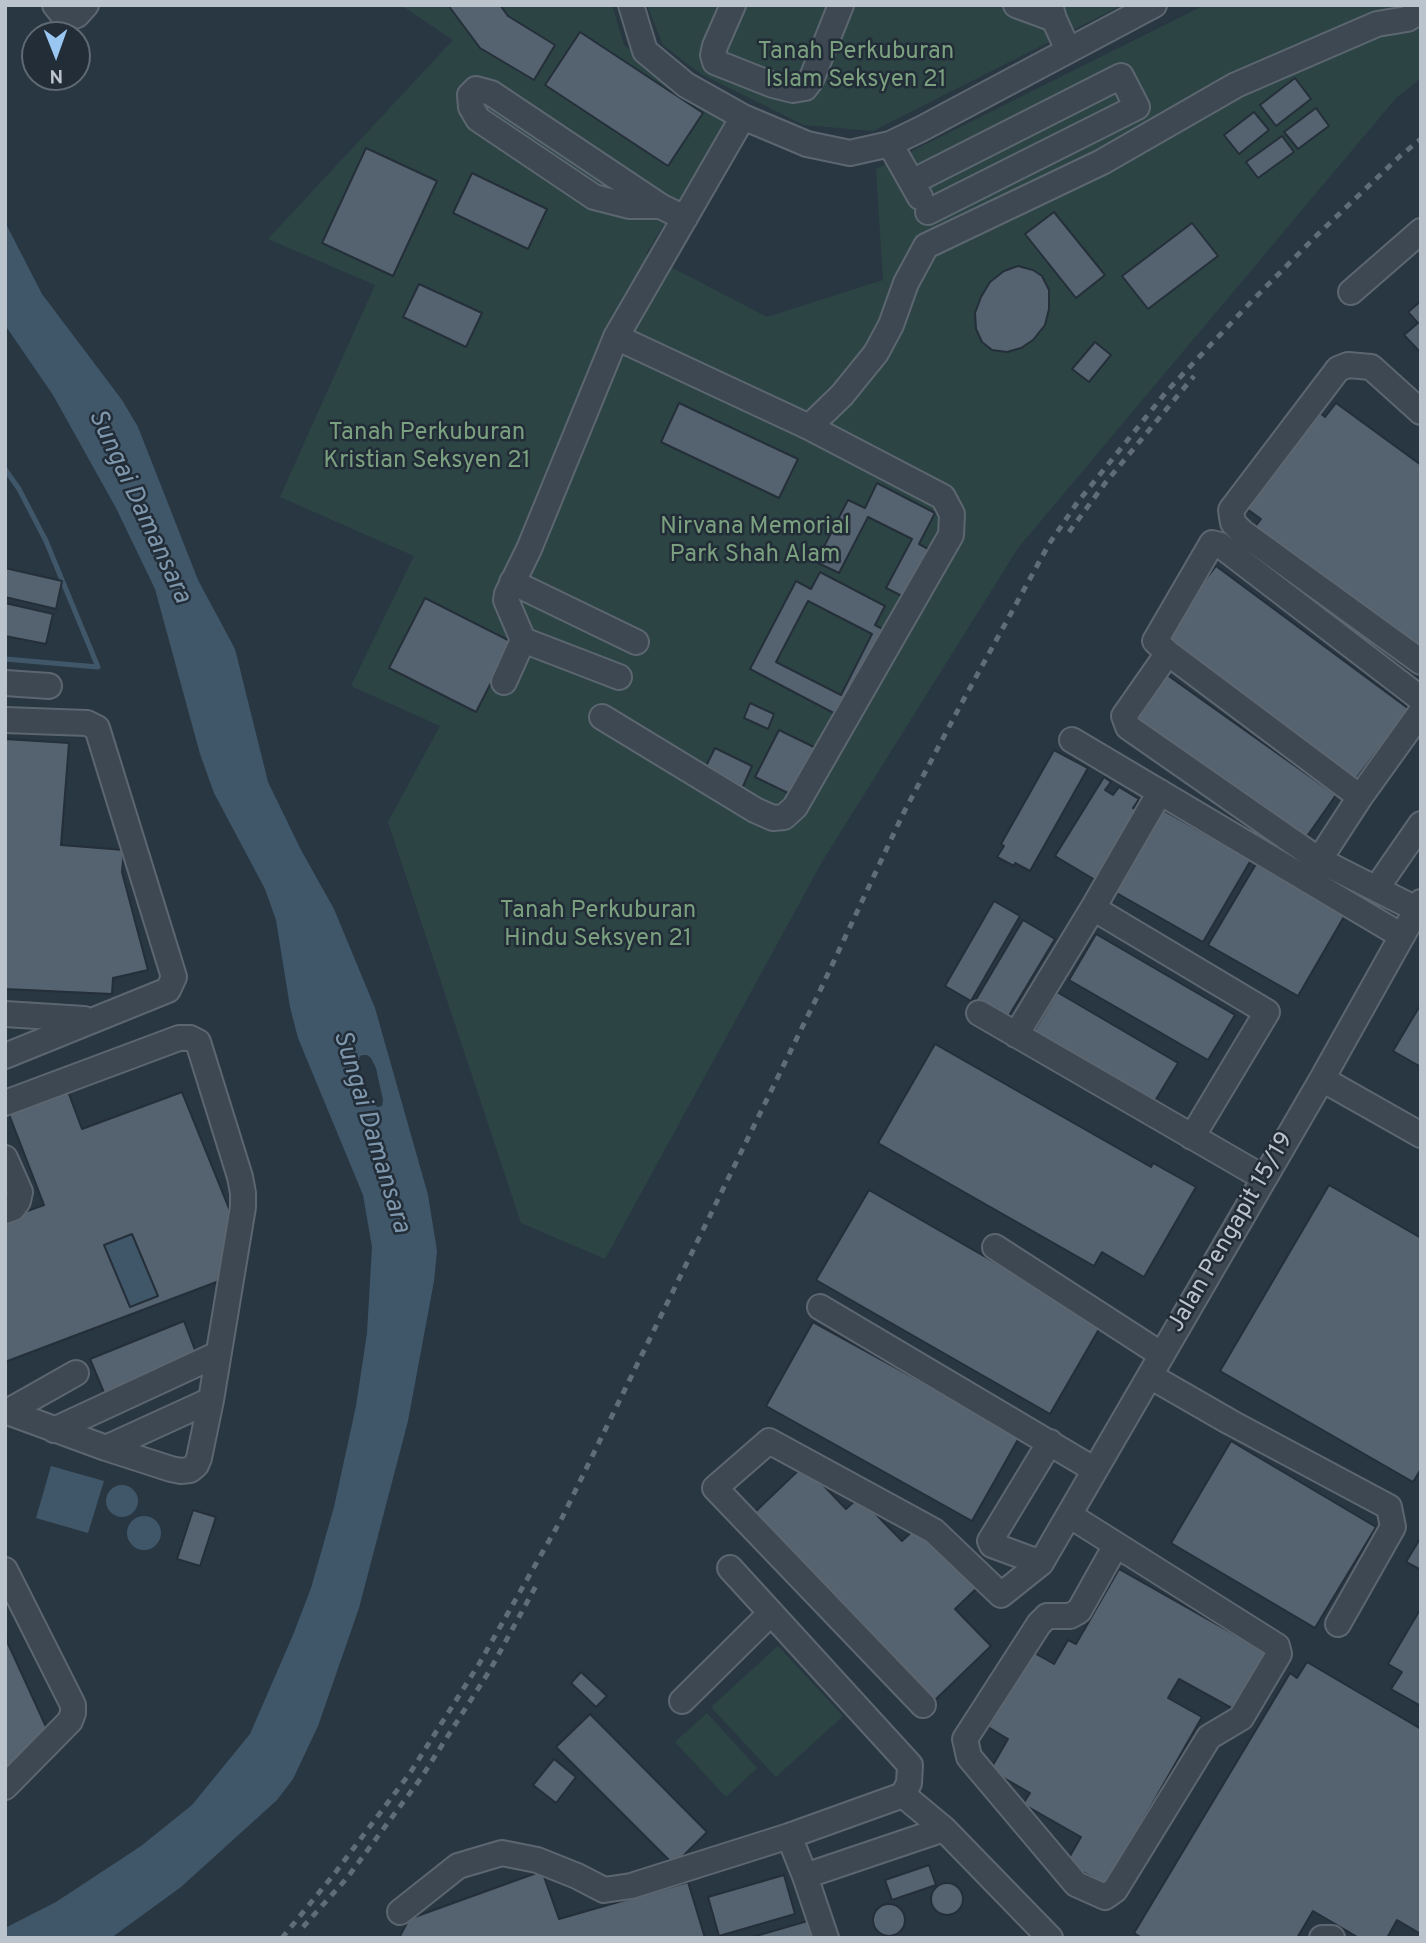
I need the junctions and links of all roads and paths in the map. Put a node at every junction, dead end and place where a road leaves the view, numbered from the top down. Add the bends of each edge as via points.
1 (55, 5) edge
2 (86, 5) edge
3 (631, 5) edge
4 (733, 5) edge
5 (841, 5) edge
6 (1016, 5) edge
7 (1154, 5) edge
8 (1421, 11) edge
9 (1052, 12) edge
10 (1068, 50) junction
11 (743, 117) junction
12 (890, 144) junction
13 (912, 182) junction
14 (660, 206) junction
15 (928, 212) junction
16 (685, 218) junction
17 (1421, 231) edge
18 (941, 238) junction
19 (1350, 292) dead end
20 (616, 337) junction
21 (1421, 412) edge
22 (808, 427) junction
23 (512, 582) junction
24 (523, 640) junction
25 (636, 642) dead end
26 (1168, 653) junction
27 (1421, 662) edge
28 (619, 677) dead end
29 (504, 682) dead end
30 (5, 683) edge
31 (49, 686) dead end
32 (1421, 699) edge
33 (1421, 712) edge
34 (602, 717) dead end
35 (5, 720) edge
36 (1072, 740) dead end
37 (1160, 792) junction
38 (1360, 797) junction
39 (1421, 824) edge
40 (1320, 860) junction
41 (1376, 889) junction
42 (1418, 905) edge
43 (1093, 908) junction
44 (1402, 936) junction
45 (979, 1013) dead end
46 (5, 1014) edge
47 (92, 1020) junction
48 (1016, 1035) junction
49 (5, 1056) edge
50 (1322, 1079) junction
51 (5, 1103) edge
52 (1421, 1135) edge
53 (1192, 1137) junction
54 (5, 1158) edge
55 (1264, 1178) junction
56 (5, 1212) edge
57 (995, 1247) dead end
58 (820, 1307) dead end
59 (218, 1354) junction
60 (1156, 1365) junction
61 (76, 1373) dead end
62 (211, 1400) junction
63 (6, 1411) edge
64 (54, 1430) junction
65 (1050, 1442) junction
66 (106, 1448) junction
67 (1095, 1470) junction
68 (1069, 1515) junction
69 (1116, 1545) junction
70 (1041, 1563) junction
71 (730, 1568) dead end
72 (5, 1570) edge
73 (771, 1613) junction
74 (1338, 1624) dead end
75 (682, 1700) dead end
76 (923, 1705) dead end
77 (5, 1787) edge
78 (903, 1795) junction
79 (944, 1829) junction
80 (789, 1836) junction
81 (805, 1876) junction
82 (400, 1912) dead end
83 (826, 1938) edge
84 (1050, 1938) edge
85 (1322, 1938) edge
86 (1332, 1938) edge

1 - 2 street via 71,17
3 - 11 street via 645,51 686,85
4 - 5 street via 715,46 715,62 793,90 805,88 811,80
6 - 9 street
7 - 10 street
8 - 18 street via 1407,19 1377,24 1236,85 1102,162
9 - 10 street
10 - 12 street
11 - 12 street via 807,144 850,153
11 - 16 street
12 - 13 street
13 - 15 street
13 - 15 street via 1121,76 1137,107
14 - 14 street via 629,206 594,197 478,119 470,95 476,89 491,93
14 - 16 street
15 - 18 street
16 - 20 street
17 - 19 street
18 - 22 street via 926,246 876,353
20 - 22 street
20 - 23 street
21 - 27 street via 1371,367 1338,369 1231,510 1233,523 1242,532
22 - 34 street via 943,497 952,514 951,535 794,807 784,817 773,818 755,810
23 - 24 street via 506,600
23 - 25 street
24 - 28 street
24 - 29 street
26 - 32 street via 1155,641 1212,543
26 - 38 street
26 - 40 street via 1124,716 1128,727
30 - 31 street
33 - 38 street
35 - 47 street via 87,723 97,728 174,978 168,989
36 - 37 street
37 - 43 street
37 - 44 street
38 - 40 street
39 - 41 street
40 - 41 street
41 - 42 street
42 - 44 street, Jalan Pengapit 15/19
43 - 48 street
43 - 53 street via 1267,1012
44 - 50 street, Jalan Pengapit 15/19
45 - 48 street
46 - 47 street
47 - 49 street
48 - 53 street
50 - 52 street
50 - 55 street, Jalan Pengapit 15/19
51 - 59 street via 179,1038 198,1042 243,1192
53 - 55 street
54 - 56 street via 20,1192 13,1208
55 - 60 street, Jalan Pengapit 15/19
57 - 60 street
58 - 65 street
59 - 62 street
59 - 64 street
60 - 67 street, Jalan Pengapit 15/19
60 - 74 street via 1230,1422 1389,1507 1393,1527
61 - 63 street
62 - 66 street
62 - 66 street via 199,1458 190,1470 171,1469
63 - 64 street
64 - 66 street
65 - 67 street
65 - 70 street via 990,1541
67 - 68 street, Jalan Pengapit 15/19
68 - 69 street
68 - 70 street, Jalan Pengapit 15/19
69 - 69 street via 1277,1646 1279,1654 1241,1718 1209,1737 1115,1890 1105,1897 1076,1884 969,1757 964,1739 1039,1623 1047,1616 1070,1616 1079,1611
70 - 76 street via 1001,1595 933,1531 769,1441 715,1488
71 - 73 street
72 - 77 street via 73,1704 71,1721
73 - 75 street
73 - 78 street via 910,1765
78 - 79 street
78 - 80 street
79 - 81 street
79 - 84 street
80 - 81 street
80 - 82 street via 631,1886 604,1890 537,1860 502,1853 458,1866
81 - 83 street
85 - 86 street

